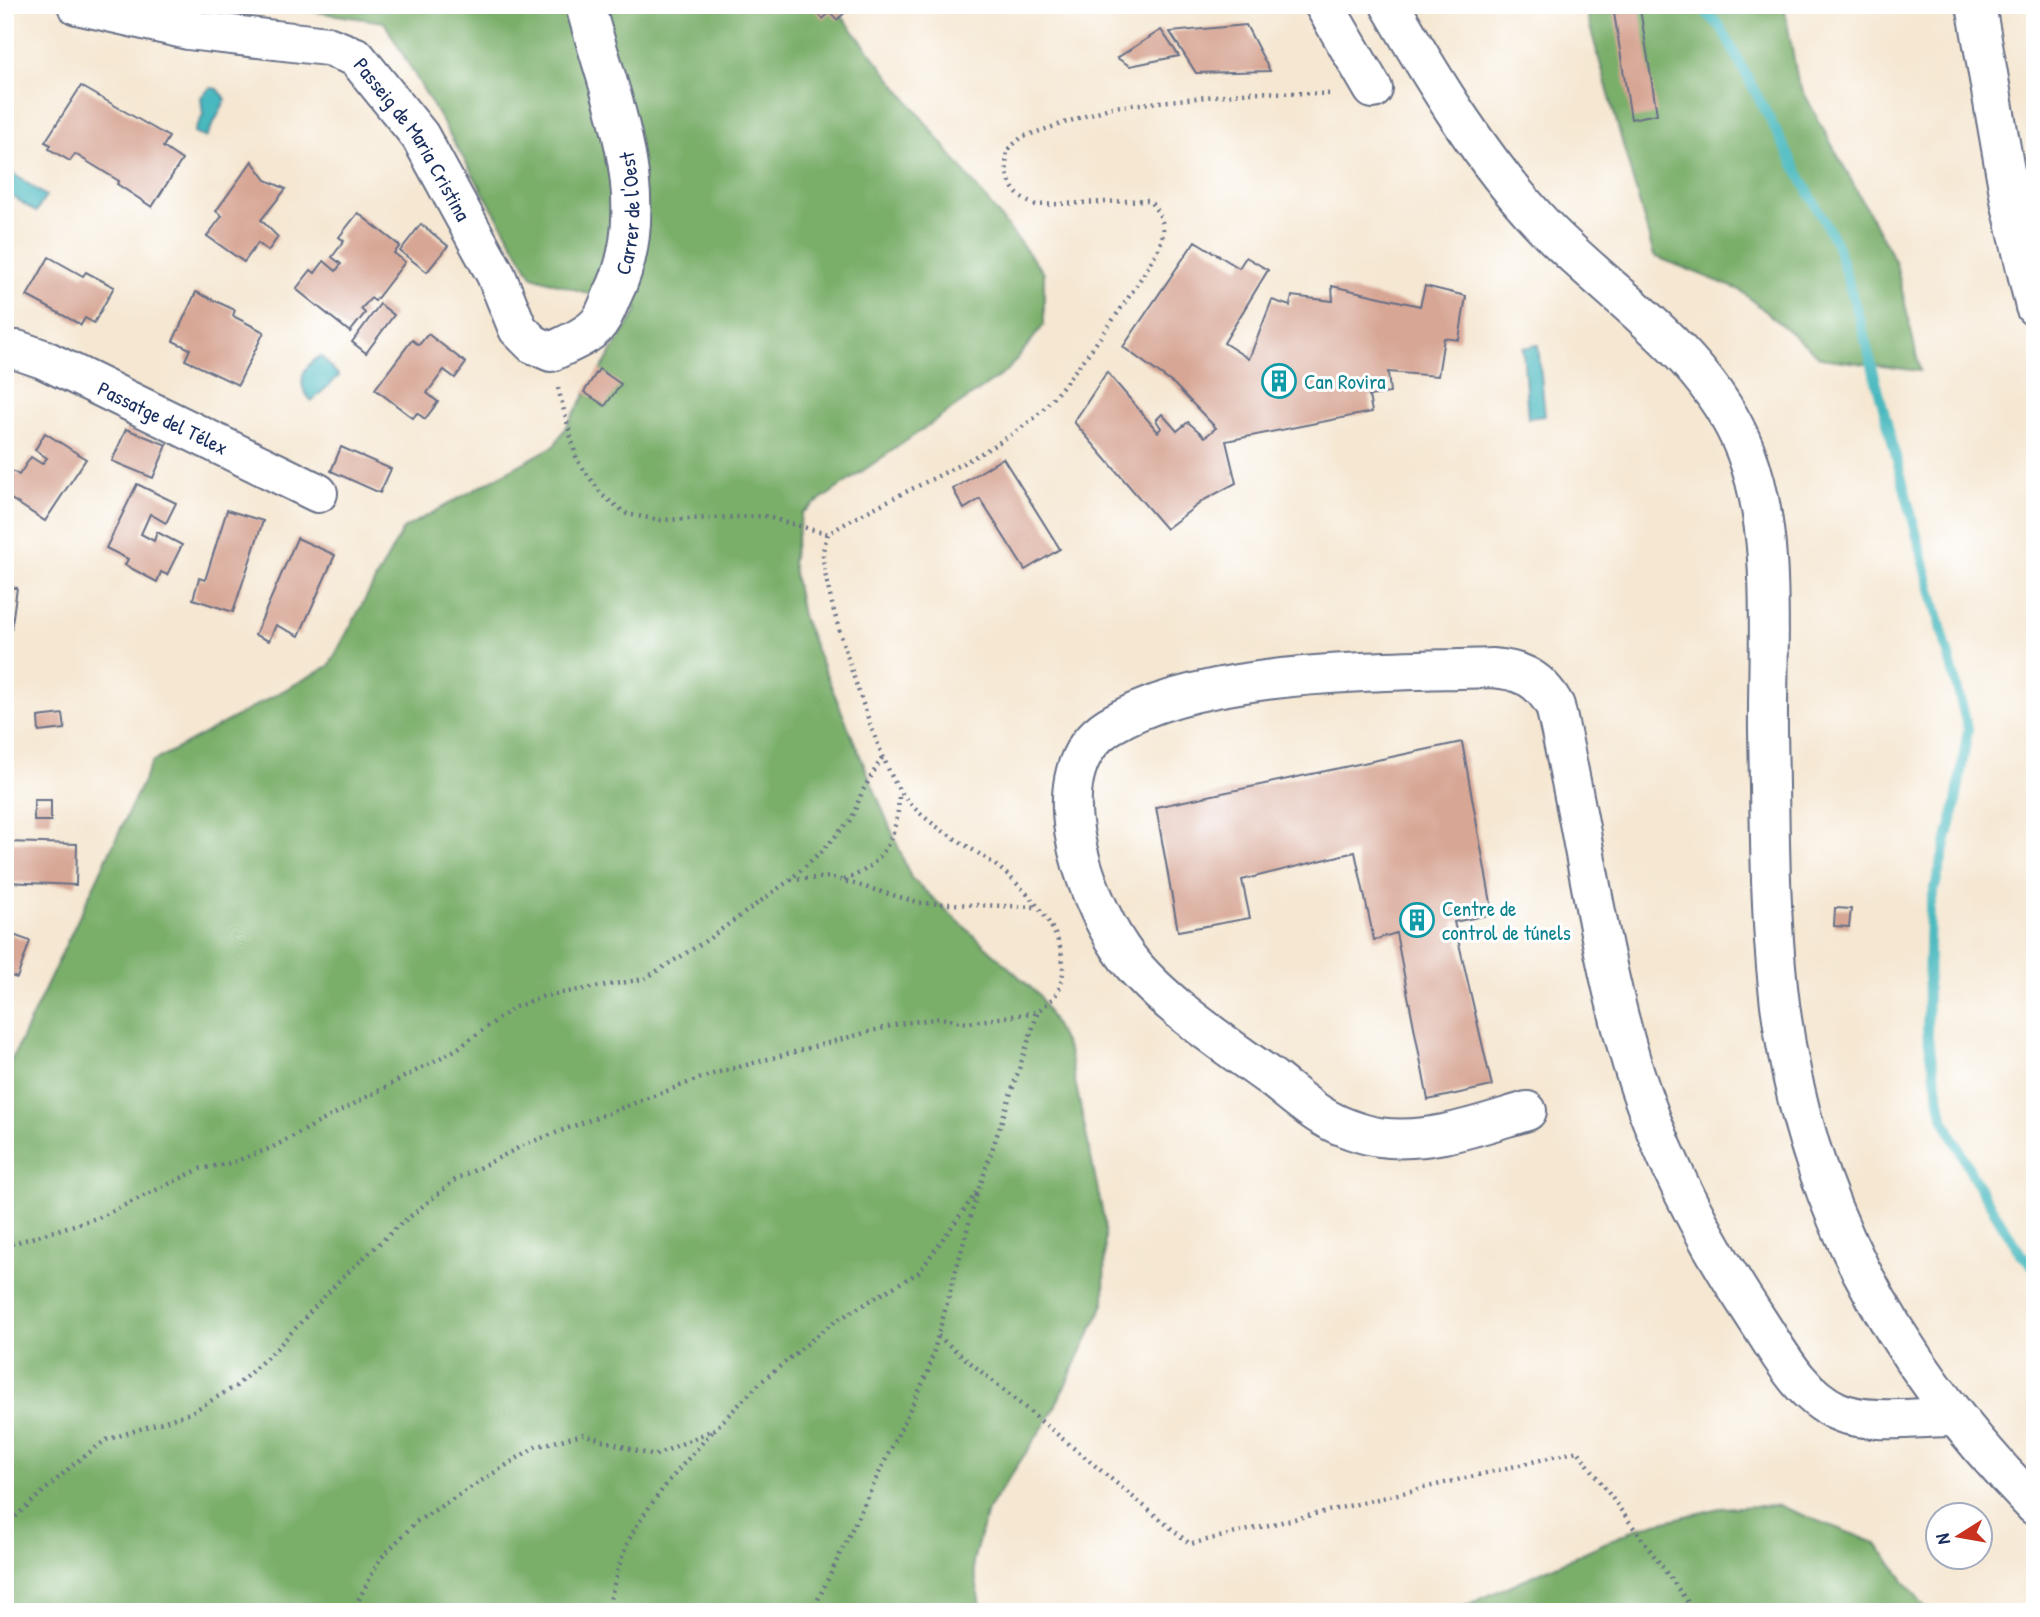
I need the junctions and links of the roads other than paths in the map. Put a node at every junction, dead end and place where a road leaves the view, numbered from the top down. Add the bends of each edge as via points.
1 (585, 5) edge
2 (1324, 5) edge
3 (1390, 5) edge
4 (1976, 5) edge
5 (93, 7) edge
6 (1373, 89) road end
7 (2035, 307) edge
8 (5, 350) edge
9 (551, 352) joint
10 (318, 493) dead end
11 (1527, 1111) dead end
12 (1953, 1417) junction
13 (2035, 1506) edge

1 - 9 main road, Carrer de l'Oest via 628,165 628,255 599,323
2 - 6 main road
3 - 12 main road via 1463,124 1512,189 1573,255 1689,362 1712,390 1745,451 1766,556 1773,915 1778,989 1796,1091 1820,1178 1849,1248 1878,1307
4 - 7 main road via 2011,205
5 - 9 main road, Passeig de Maria Cristina via 188,30 327,46 356,57 421,136 496,275 518,329 533,344
8 - 10 main road, Passatge del Télex via 43,359
11 - 12 main road via 1421,1138 1378,1137 1326,1119 1175,1004 1121,949 1093,892 1075,839 1071,793 1082,752 1109,726 1167,701 1259,681 1492,668 1532,677 1555,706 1633,1065 1654,1129 1718,1260 1782,1357 1821,1402 1840,1413 1877,1418
12 - 13 main road

